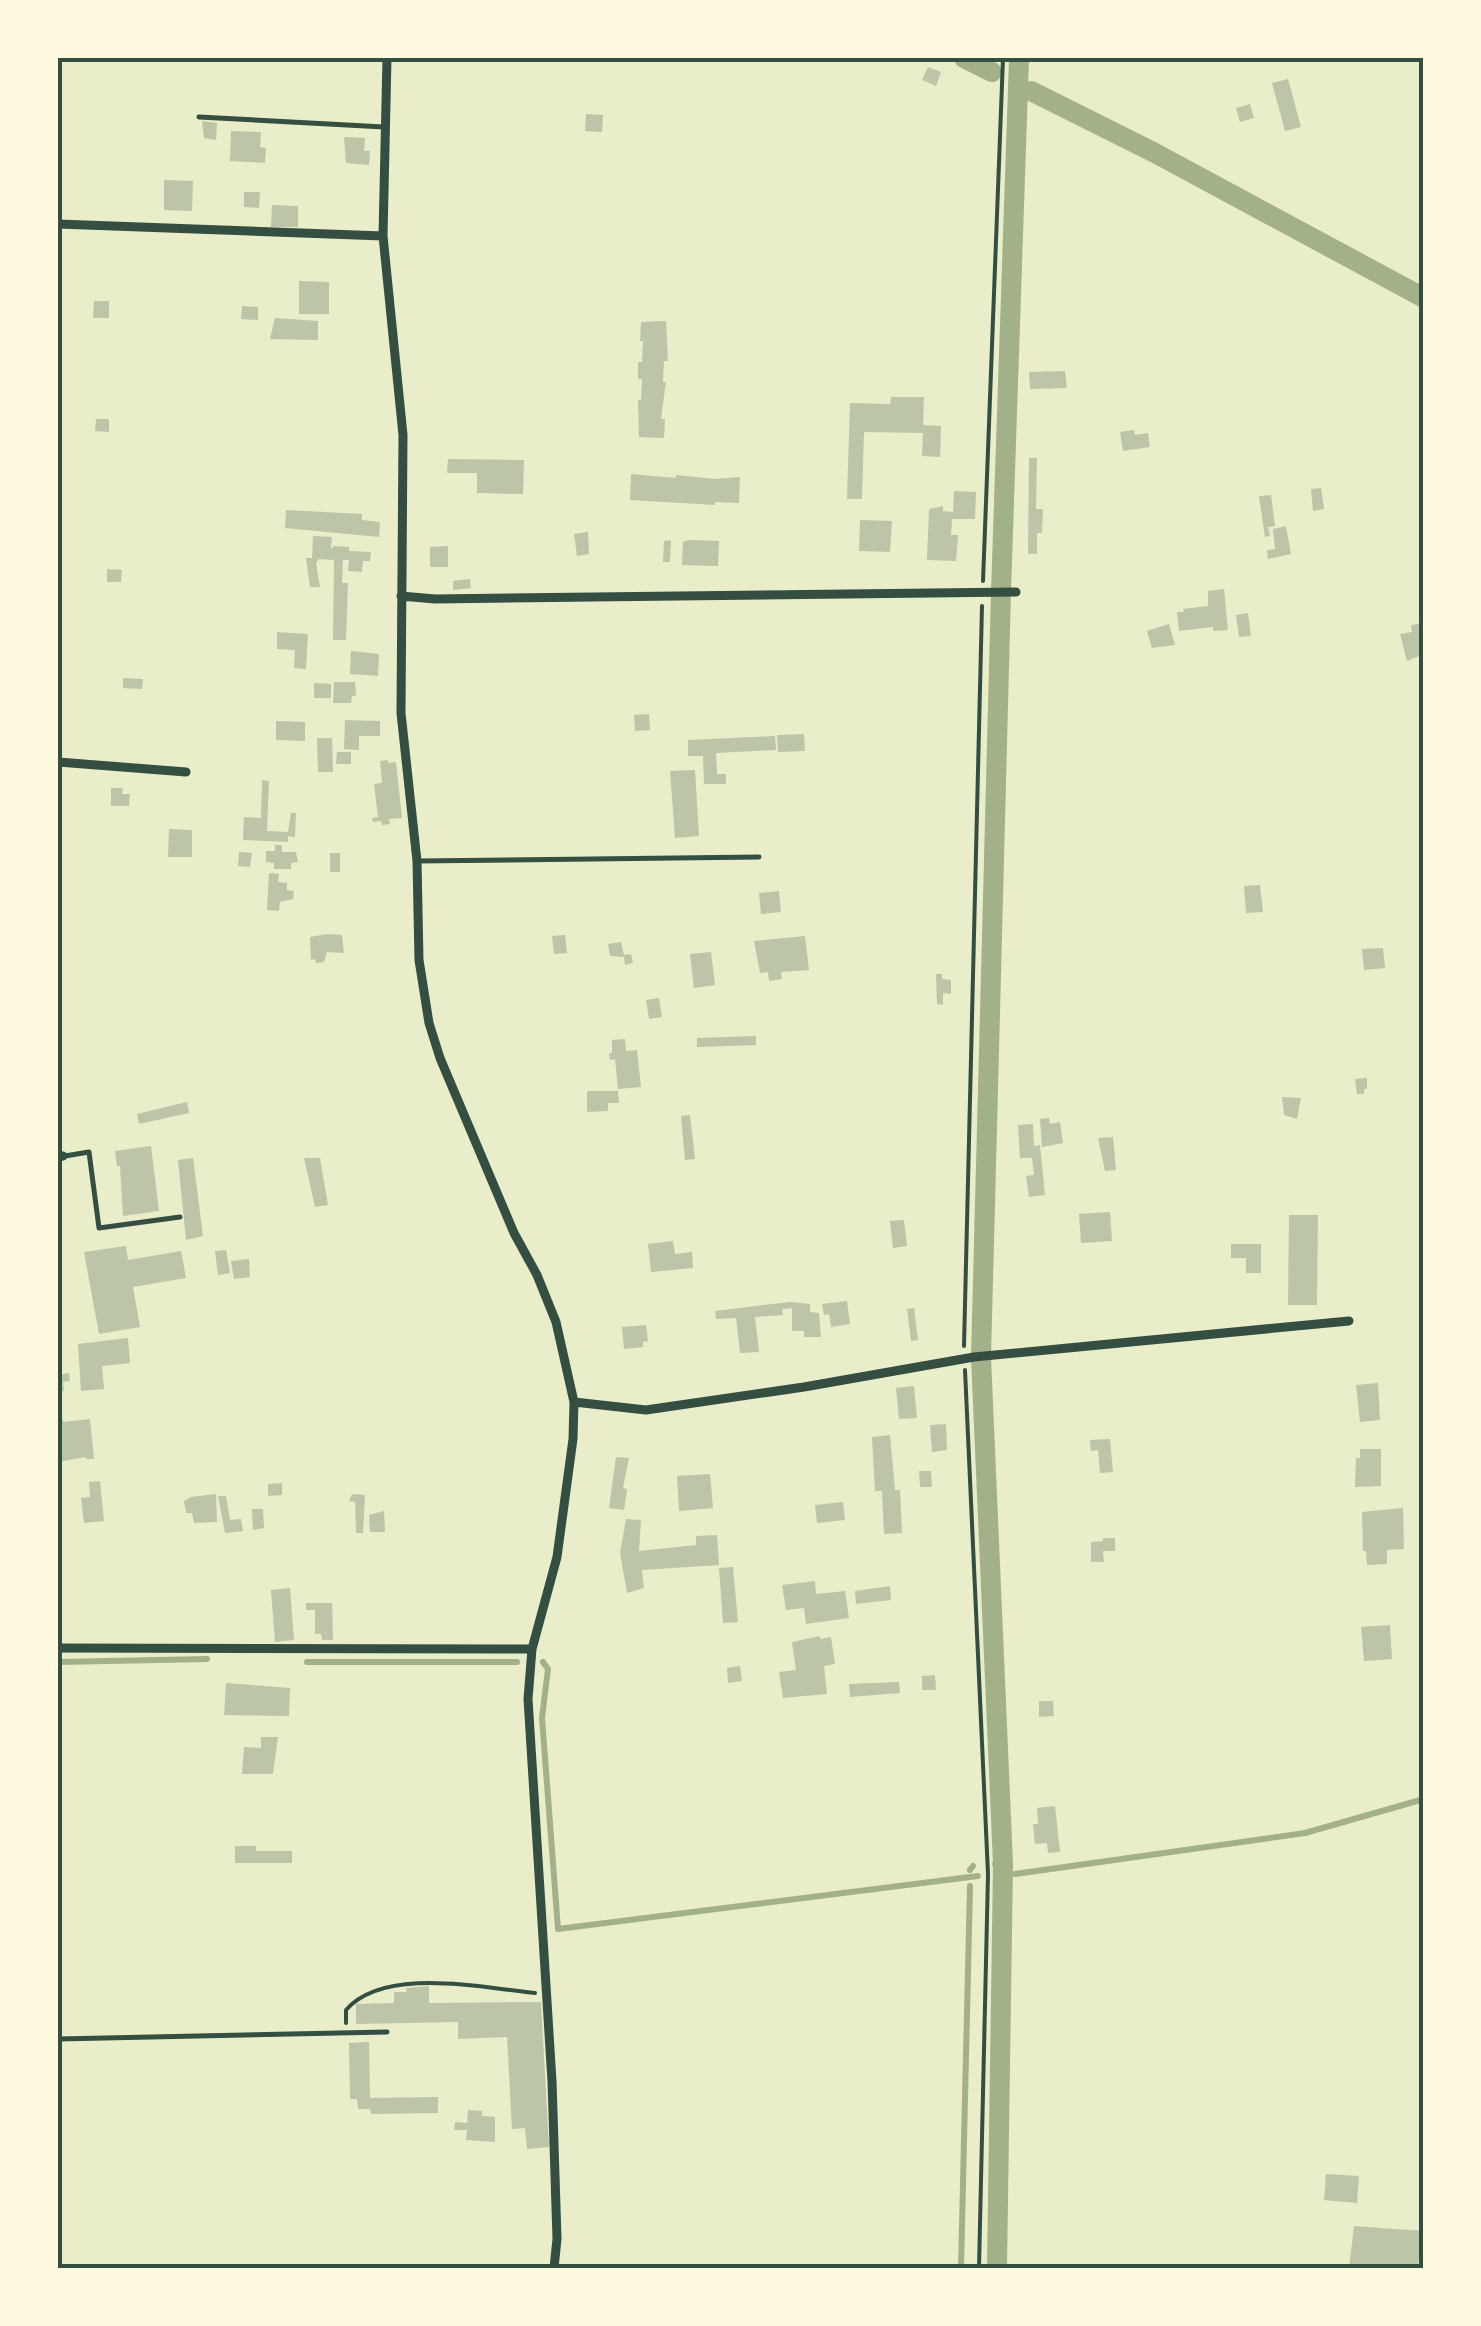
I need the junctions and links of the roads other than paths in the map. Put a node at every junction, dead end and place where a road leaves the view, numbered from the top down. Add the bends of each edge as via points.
1 (387, 58) edge
2 (199, 117) dead end
3 (384, 127) junction
4 (58, 224) edge
5 (383, 236) junction
6 (1016, 592) dead end
7 (400, 596) junction
8 (58, 762) edge
9 (186, 772) dead end
10 (759, 858) dead end
11 (417, 861) junction
12 (60, 1156) edge
13 (180, 1218) dead end
14 (1349, 1321) dead end
15 (574, 1402) junction
16 (58, 1648) edge
17 (532, 1649) junction
18 (387, 2032) dead end
19 (58, 2040) edge
20 (554, 2268) edge

1 - 3 street
2 - 3 lane
3 - 5 street
4 - 5 street
5 - 7 street via 403,435
6 - 7 street
7 - 11 street via 402,712
8 - 9 street
10 - 11 lane
11 - 15 street via 419,960 430,1023 455,1096 556,1322
12 - 13 lane via 89,1152 99,1228
14 - 15 street via 969,1359 646,1410
15 - 17 street via 557,1557
16 - 17 street
17 - 20 street via 529,1734 556,2183
18 - 19 lane

